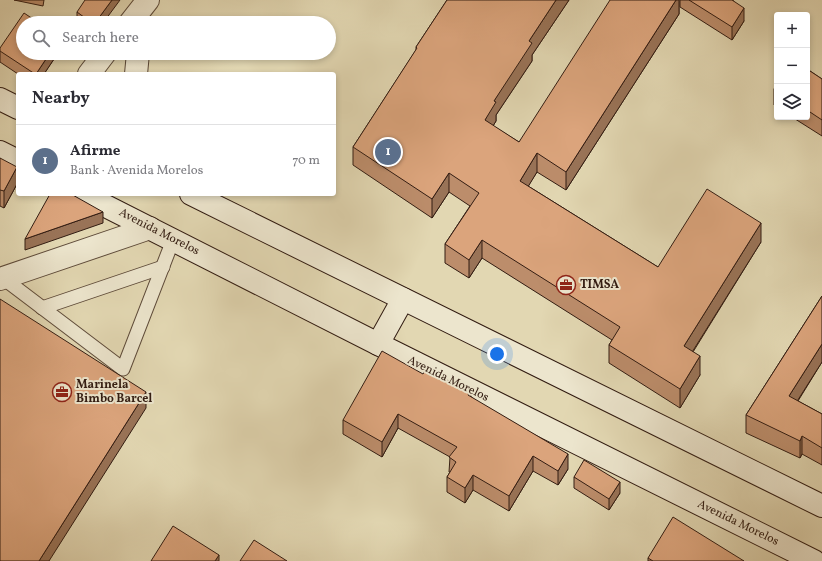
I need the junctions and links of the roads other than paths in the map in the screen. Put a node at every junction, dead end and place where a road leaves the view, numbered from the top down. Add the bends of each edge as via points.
1 (99, 60) edge
2 (137, 60) edge
3 (90, 72) edge
4 (136, 72) edge
5 (0, 99) edge
6 (16, 107) edge
7 (0, 152) edge
8 (16, 160) edge
9 (86, 196) edge
10 (195, 196) edge
11 (150, 228) junction
12 (173, 240) junction
13 (163, 267) junction
14 (1, 279) edge
15 (403, 299) junction
16 (42, 308) junction
17 (378, 344) junction
18 (822, 506) edge
19 (814, 561) edge

1 - 3 main road
2 - 4 main road
5 - 6 main road
7 - 8 main road
9 - 11 main road, Avenida Morelos
10 - 15 main road
11 - 12 main road, Avenida Morelos
11 - 14 main road
12 - 13 lane
12 - 17 main road, Avenida Morelos
13 - 16 lane
13 - 16 lane via 123,369
14 - 16 lane
15 - 17 main road
15 - 18 main road
17 - 19 main road, Avenida Morelos

